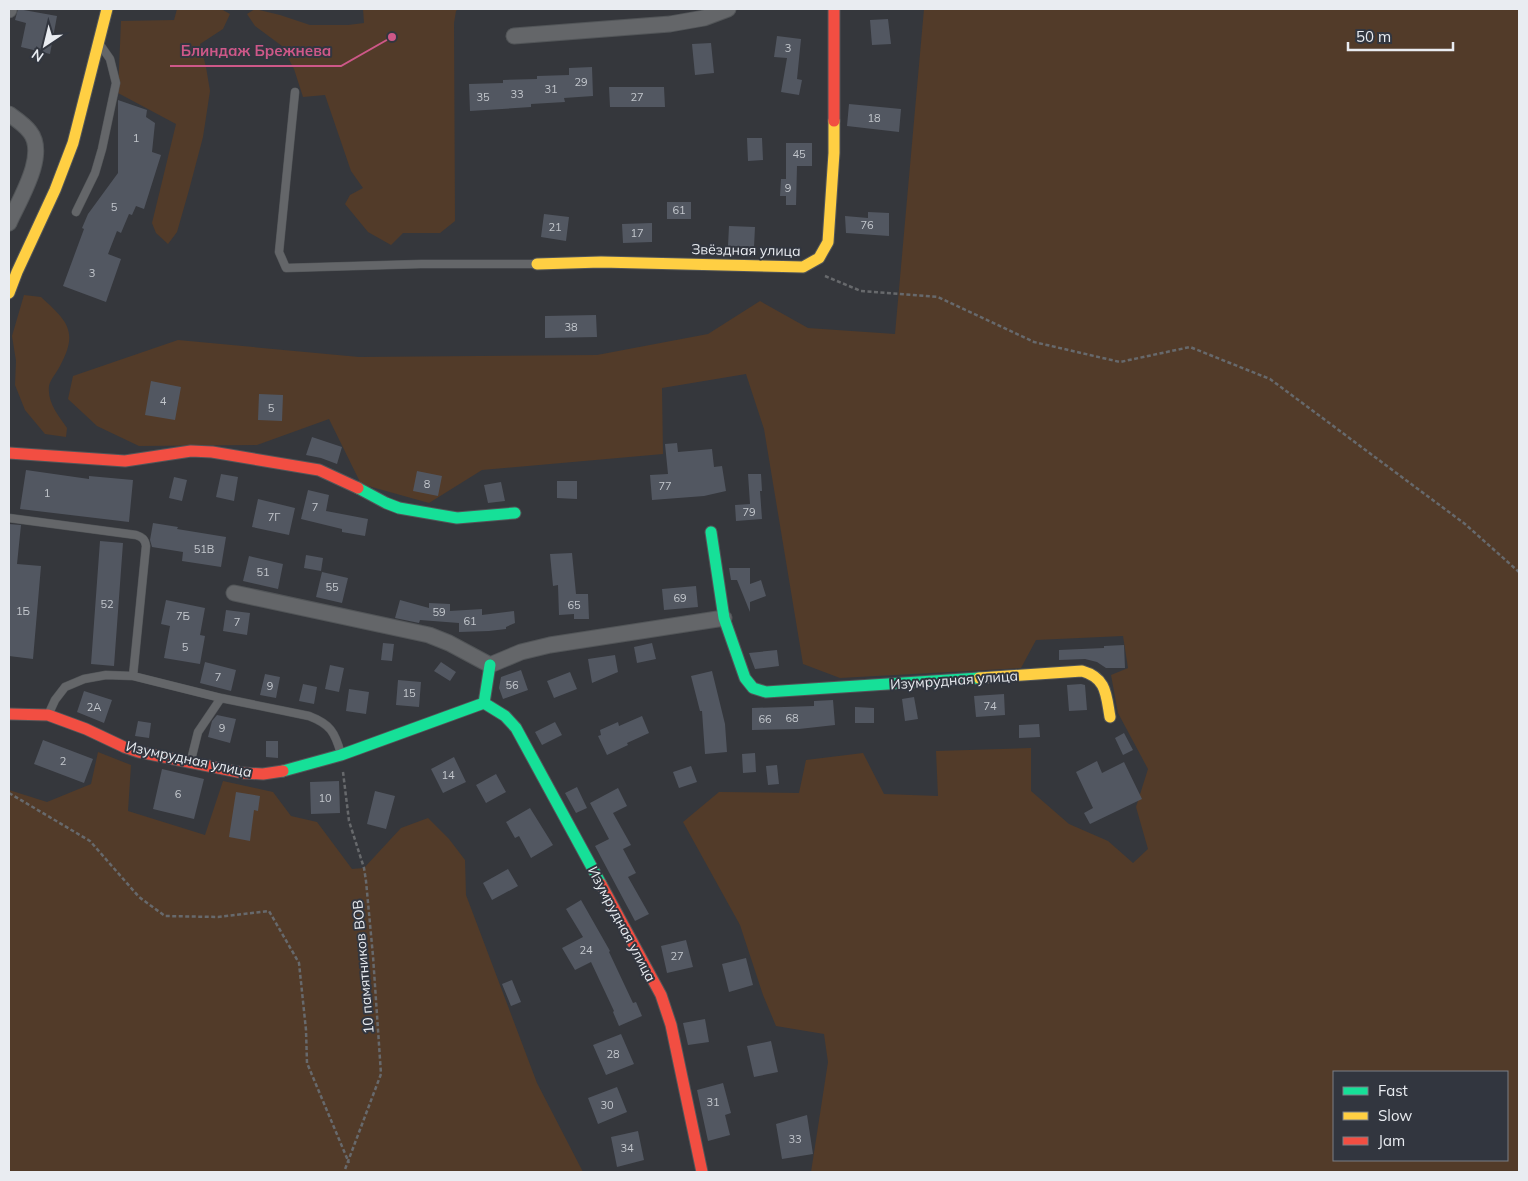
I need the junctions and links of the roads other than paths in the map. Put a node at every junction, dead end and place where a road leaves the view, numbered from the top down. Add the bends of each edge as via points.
1 (106, 9) edge
2 (728, 9) edge
3 (834, 9) edge
4 (514, 36) dead end
5 (99, 42) junction
6 (295, 92) dead end
7 (10, 117) edge
8 (76, 212) dead end
9 (9, 223) edge
10 (537, 264) joint
11 (13, 267) edge
12 (9, 293) edge
13 (9, 453) edge
14 (515, 513) dead end
15 (9, 518) edge
16 (711, 532) dead end
17 (234, 593) dead end
18 (724, 618) junction
19 (490, 665) junction
20 (132, 676) junction
21 (221, 698) junction
22 (484, 703) junction
23 (9, 714) edge
24 (48, 715) junction
25 (1110, 717) dead end
26 (341, 756) junction
27 (191, 762) junction
28 (702, 1172) edge

1 - 5 street
2 - 4 street via 704,18 670,24
3 - 10 street, Звёздная улица via 834,153 828,242 824,255 803,267 601,262
5 - 8 lane via 110,59 116,83 95,173
5 - 11 street via 73,144 55,190
6 - 10 lane via 278,252 286,268
7 - 9 street via 30,132 37,153 35,165
11 - 12 street
13 - 14 street via 125,461 191,451 212,452 319,470 399,508 457,518
15 - 20 lane via 136,535 145,541
16 - 18 street, Изумрудная улица
17 - 19 street via 429,636
18 - 19 street via 550,644
18 - 25 street, Изумрудная улица via 745,678 757,691 1082,671 1100,679
19 - 22 street
20 - 21 lane
20 - 24 lane via 106,675 65,687
21 - 26 lane via 322,721 338,740
21 - 27 lane via 198,732
22 - 26 street, Изумрудная улица
22 - 28 street, Изумрудная улица via 505,716 516,728 661,995 672,1025
23 - 24 street, Изумрудная улица
24 - 27 street, Изумрудная улица via 124,747
26 - 27 street, Изумрудная улица via 263,774 243,774

